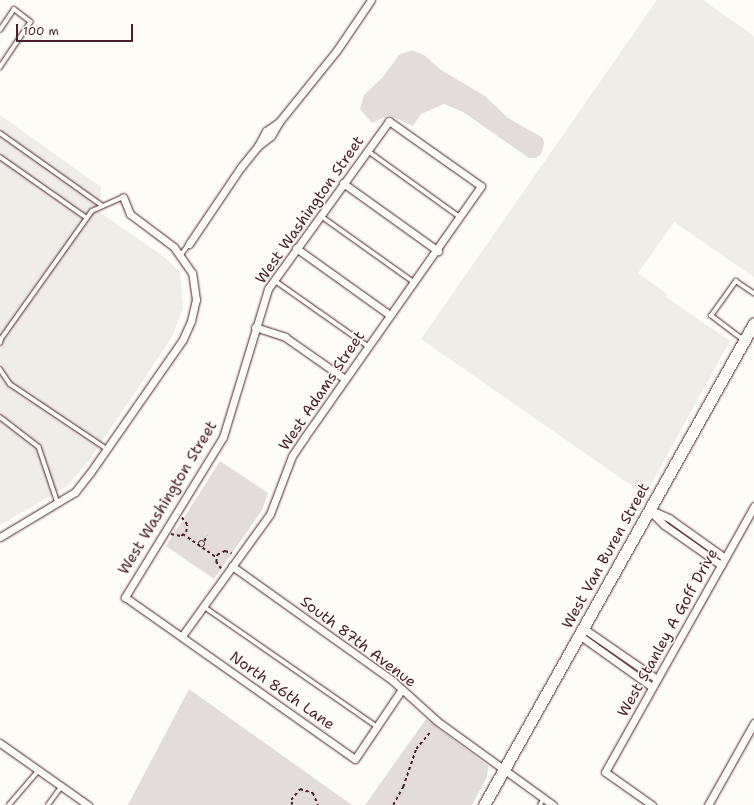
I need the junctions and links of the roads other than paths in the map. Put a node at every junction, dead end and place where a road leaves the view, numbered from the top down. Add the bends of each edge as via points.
1 (371, 0) edge
2 (0, 30) edge
3 (1, 63) edge
4 (0, 68) edge
5 (0, 133) edge
6 (367, 150) junction
7 (0, 157) edge
8 (343, 182) junction
9 (481, 186) joint
10 (123, 197) joint
11 (103, 206) junction
12 (320, 215) junction
13 (460, 217) junction
14 (87, 218) junction
15 (189, 244) joint
16 (296, 248) junction
17 (438, 251) junction
18 (181, 255) junction
19 (274, 280) junction
20 (414, 282) junction
21 (754, 293) edge
22 (390, 315) junction
23 (754, 323) edge
24 (255, 327) junction
25 (744, 340) junction
26 (0, 343) edge
27 (368, 346) junction
28 (0, 368) edge
29 (345, 379) junction
30 (0, 416) edge
31 (107, 449) junction
32 (58, 504) junction
33 (754, 506) edge
34 (649, 510) junction
35 (0, 537) edge
36 (725, 558) junction
37 (721, 565) junction
38 (232, 566) junction
39 (125, 597) joint
40 (204, 606) junction
41 (581, 632) junction
42 (182, 636) junction
43 (657, 679) junction
44 (652, 687) junction
45 (402, 689) junction
46 (754, 723) edge
47 (377, 727) junction
48 (0, 743) edge
49 (504, 769) junction
50 (39, 770) junction
51 (62, 786) junction
52 (542, 802) edge
53 (9, 805) edge
54 (48, 805) edge
55 (88, 805) edge
56 (484, 805) edge
57 (553, 805) edge
58 (652, 805) edge
59 (708, 805) edge

1 - 15 street via 337,50 279,122 271,136 258,146
2 - 3 lane via 14,9 31,22
3 - 4 lane
5 - 11 lane
6 - 8 street, West Washington Street
6 - 9 street, West Washington Street via 389,121
6 - 13 lane
7 - 14 lane
8 - 12 street, West Washington Street
8 - 17 street
9 - 13 street, West Adams Street
10 - 11 lane
10 - 18 street via 130,214
11 - 14 lane via 92,211
12 - 16 street, West Washington Street
12 - 20 lane
13 - 17 street, West Adams Street
14 - 26 lane via 0,339
15 - 18 lane
16 - 19 street, West Washington Street
16 - 22 street
17 - 20 street, West Adams Street
18 - 31 street via 192,274 195,288 196,300 191,321 183,338
19 - 24 street, West Washington Street via 268,289
19 - 27 lane
20 - 22 street, West Adams Street
21 - 25 lane via 736,281 711,316
22 - 27 street, West Adams Street
23 - 25 main road, West Van Buren Street
24 - 29 street via 285,337
24 - 39 street, West Washington Street via 223,437
25 - 34 main road, West Van Buren Street
27 - 29 street, West Adams Street
28 - 31 lane via 10,384
29 - 38 street, West Adams Street via 292,456 270,514
30 - 32 lane via 36,442
31 - 32 street via 74,492
32 - 35 street
33 - 36 street, West Stanley A Goff Drive
34 - 36 street via 669,518
34 - 37 street via 664,525
34 - 41 main road, West Van Buren Street
36 - 37 street, West Stanley A Goff Drive
37 - 43 street, West Stanley A Goff Drive
38 - 40 street, West Adams Street
38 - 45 street, South 87th Avenue
39 - 42 street, North 86th Lane
40 - 42 street, West Adams Street
40 - 47 lane
41 - 43 street
41 - 44 street
41 - 49 main road, West Van Buren Street
42 - 47 street, North 86th Lane via 355,759
43 - 44 street, West Stanley A Goff Drive
44 - 58 street, West Stanley A Goff Drive via 605,772
45 - 47 street, North 86th Lane
45 - 49 street, South 87th Avenue via 437,721
46 - 59 street
48 - 50 street
49 - 52 street, South 87th Avenue
49 - 56 main road, West Van Buren Street
50 - 51 street
50 - 53 lane
51 - 54 lane
51 - 55 street
52 - 57 street, South 87th Avenue

